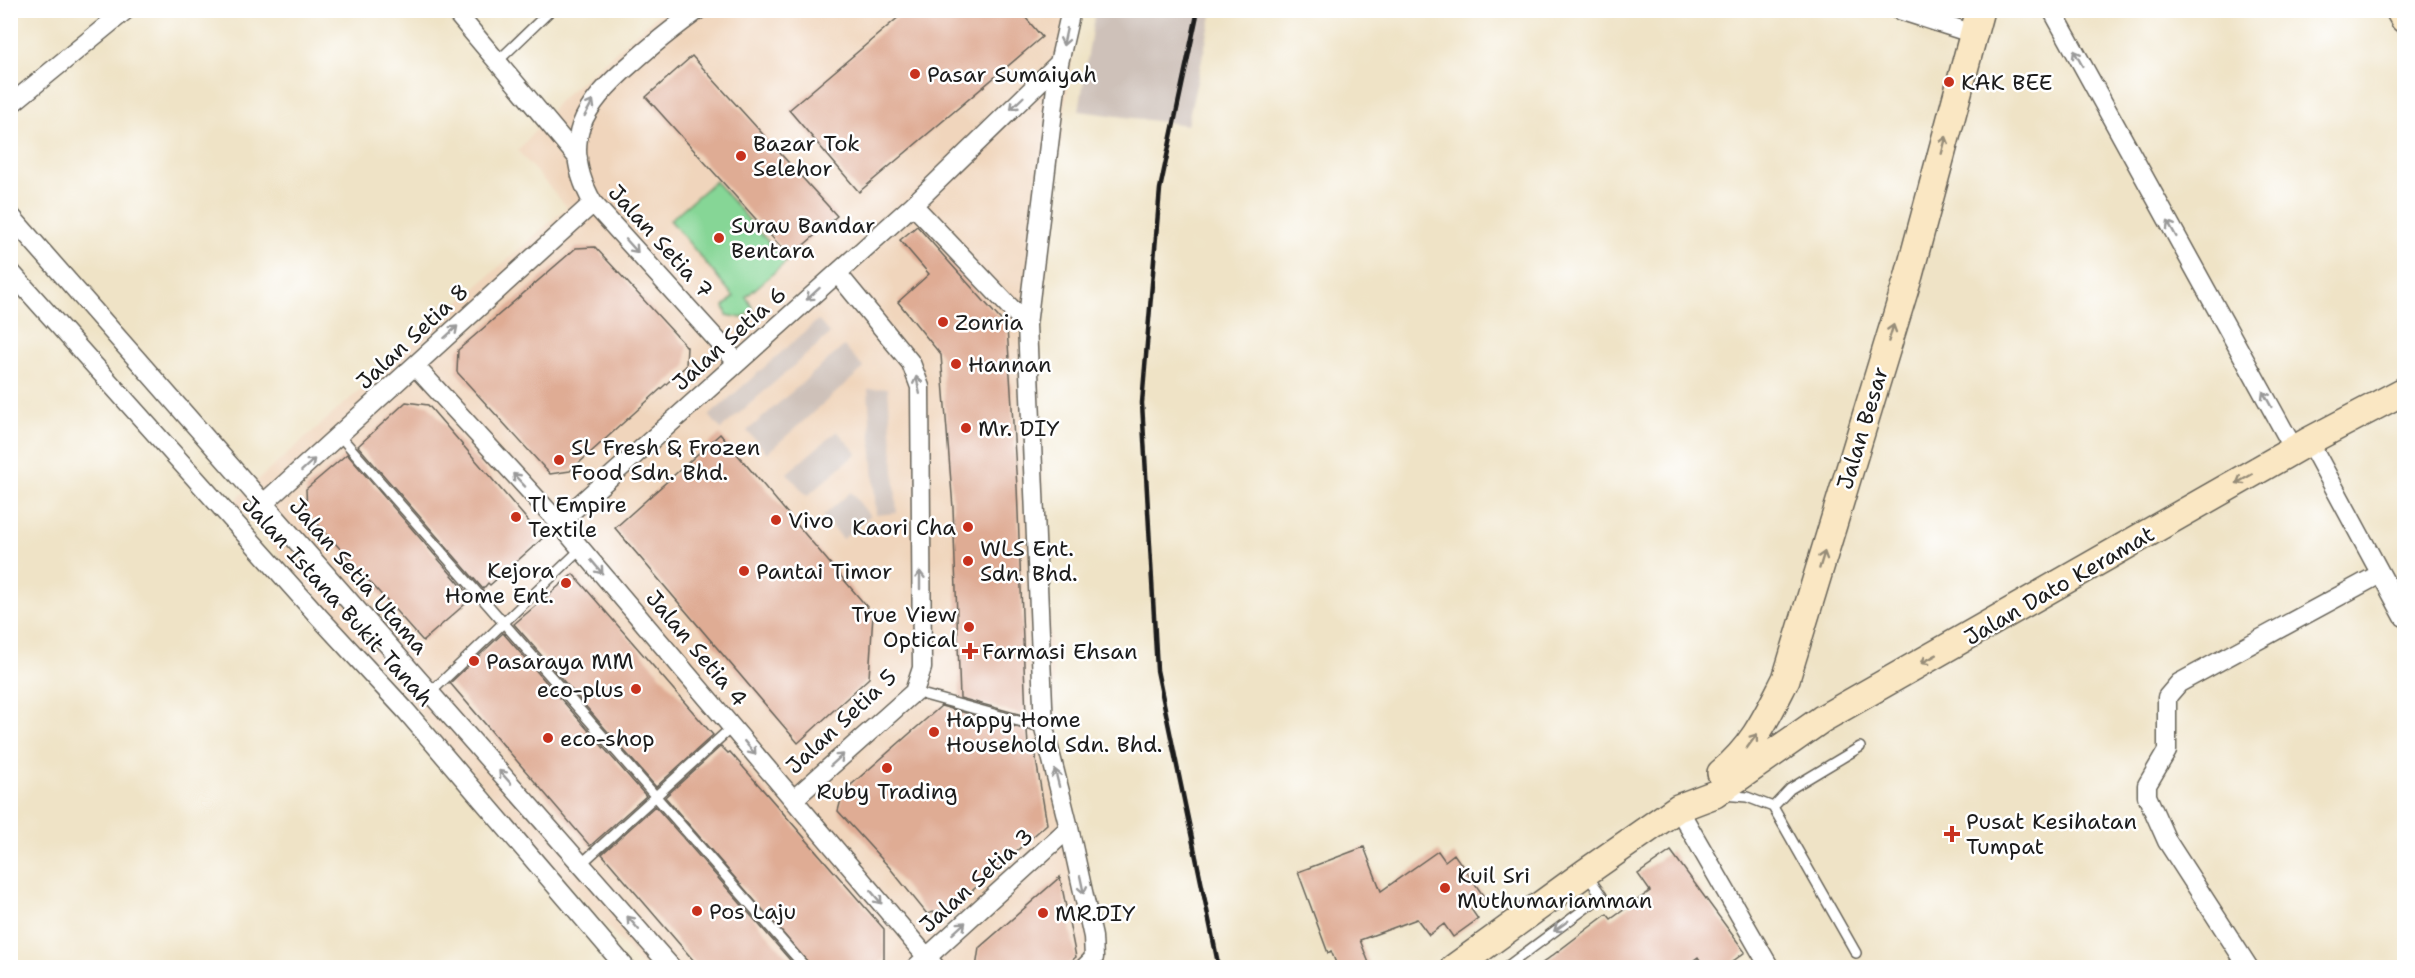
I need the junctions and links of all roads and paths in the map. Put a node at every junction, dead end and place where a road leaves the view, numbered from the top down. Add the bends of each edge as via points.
1 (126, 10) edge
2 (454, 10) edge
3 (551, 10) edge
4 (698, 10) edge
5 (1071, 10) edge
6 (1899, 10) edge
7 (2052, 10) edge
8 (2399, 10) edge
9 (2404, 19) edge
10 (1977, 22) edge
11 (497, 62) junction
12 (1059, 63) junction
13 (10, 105) edge
14 (578, 158) junction
15 (592, 203) junction
16 (913, 205) junction
17 (10, 215) edge
18 (10, 271) edge
19 (837, 273) junction
20 (1027, 325) junction
21 (737, 362) junction
22 (414, 366) junction
23 (2404, 391) edge
24 (340, 435) junction
25 (2302, 446) junction
26 (264, 504) junction
27 (559, 523) junction
28 (581, 549) junction
29 (2380, 574) junction
30 (2404, 616) edge
31 (505, 622) junction
32 (1786, 679) junction
33 (914, 692) junction
34 (430, 693) junction
35 (1822, 719) junction
36 (732, 727) junction
37 (1044, 728) junction
38 (1860, 747) dead end
39 (1715, 794) junction
40 (657, 795) junction
41 (794, 799) junction
42 (1773, 807) junction
43 (1678, 808) junction
44 (1069, 828) junction
45 (581, 864) junction
46 (1585, 873) junction
47 (1856, 953) dead end
48 (926, 964) edge
49 (626, 968) edge
50 (672, 968) edge
51 (806, 968) edge
52 (1084, 968) edge
53 (1454, 968) edge
54 (1505, 968) edge
55 (1770, 968) edge
56 (2250, 968) edge

1 - 13 street
2 - 11 street
3 - 11 lane
14 -> 4 street, Jalan Setia 7 via 579,129 593,100
5 -> 12 street
6 - 10 street
25 -> 7 street
8 - 9 street
32 -> 10 street, Jalan Besar via 1909,275
11 - 14 street
12 -> 16 street, Jalan Setia 6
12 - 20 street
14 - 15 street, Jalan Setia 7 via 579,172
15 -> 21 street, Jalan Setia 7
22 -> 15 street, Jalan Setia 8
16 - 19 street, Jalan Setia 6
16 - 20 street
17 - 26 street, Jalan Setia Utama
18 - 49 street, Jalan Istana Bukit Tanah via 406,711
19 -> 21 street, Jalan Setia 6
33 -> 19 street, Jalan Setia 5 via 922,668 920,387 911,363
20 - 37 street
21 - 27 street, Jalan Setia 6
22 - 24 street, Jalan Setia 8
27 -> 22 street, Jalan Setia 4
23 - 25 street, Jalan Dato Keramat
26 -> 24 street, Jalan Setia 8
24 - 31 lane
25 - 29 street
25 -> 35 street, Jalan Dato Keramat
26 - 34 street, Jalan Setia Utama
27 - 28 street, Jalan Setia 4
28 - 31 lane
28 -> 36 street, Jalan Setia 4
29 - 30 street
29 - 56 street via 2179,683 2167,697 2167,751 2147,785 2147,796 2167,841
31 - 34 lane
31 - 40 lane
32 - 35 street via 1788,695 1798,715 1807,721
43 -> 32 street, Jalan Besar via 1739,758 1758,733
33 - 37 lane
41 -> 33 street, Jalan Setia 5
45 -> 34 street, Jalan Setia Utama
35 - 39 street, Jalan Dato Keramat
36 - 40 lane
36 -> 41 street, Jalan Setia 4
44 -> 37 street
38 - 42 lane via 1790,789
39 - 42 lane via 1747,797
39 - 43 street, Jalan Dato Keramat
40 - 45 lane
40 - 51 lane
41 -> 48 street, Jalan Setia 4
42 - 47 lane
43 - 46 street
43 - 55 street
48 -> 44 street, Jalan Setia 3
44 -> 52 street via 1093,937 1094,958
50 -> 45 street, Jalan Setia Utama
46 - 53 street
46 -> 54 lane via 1602,896

